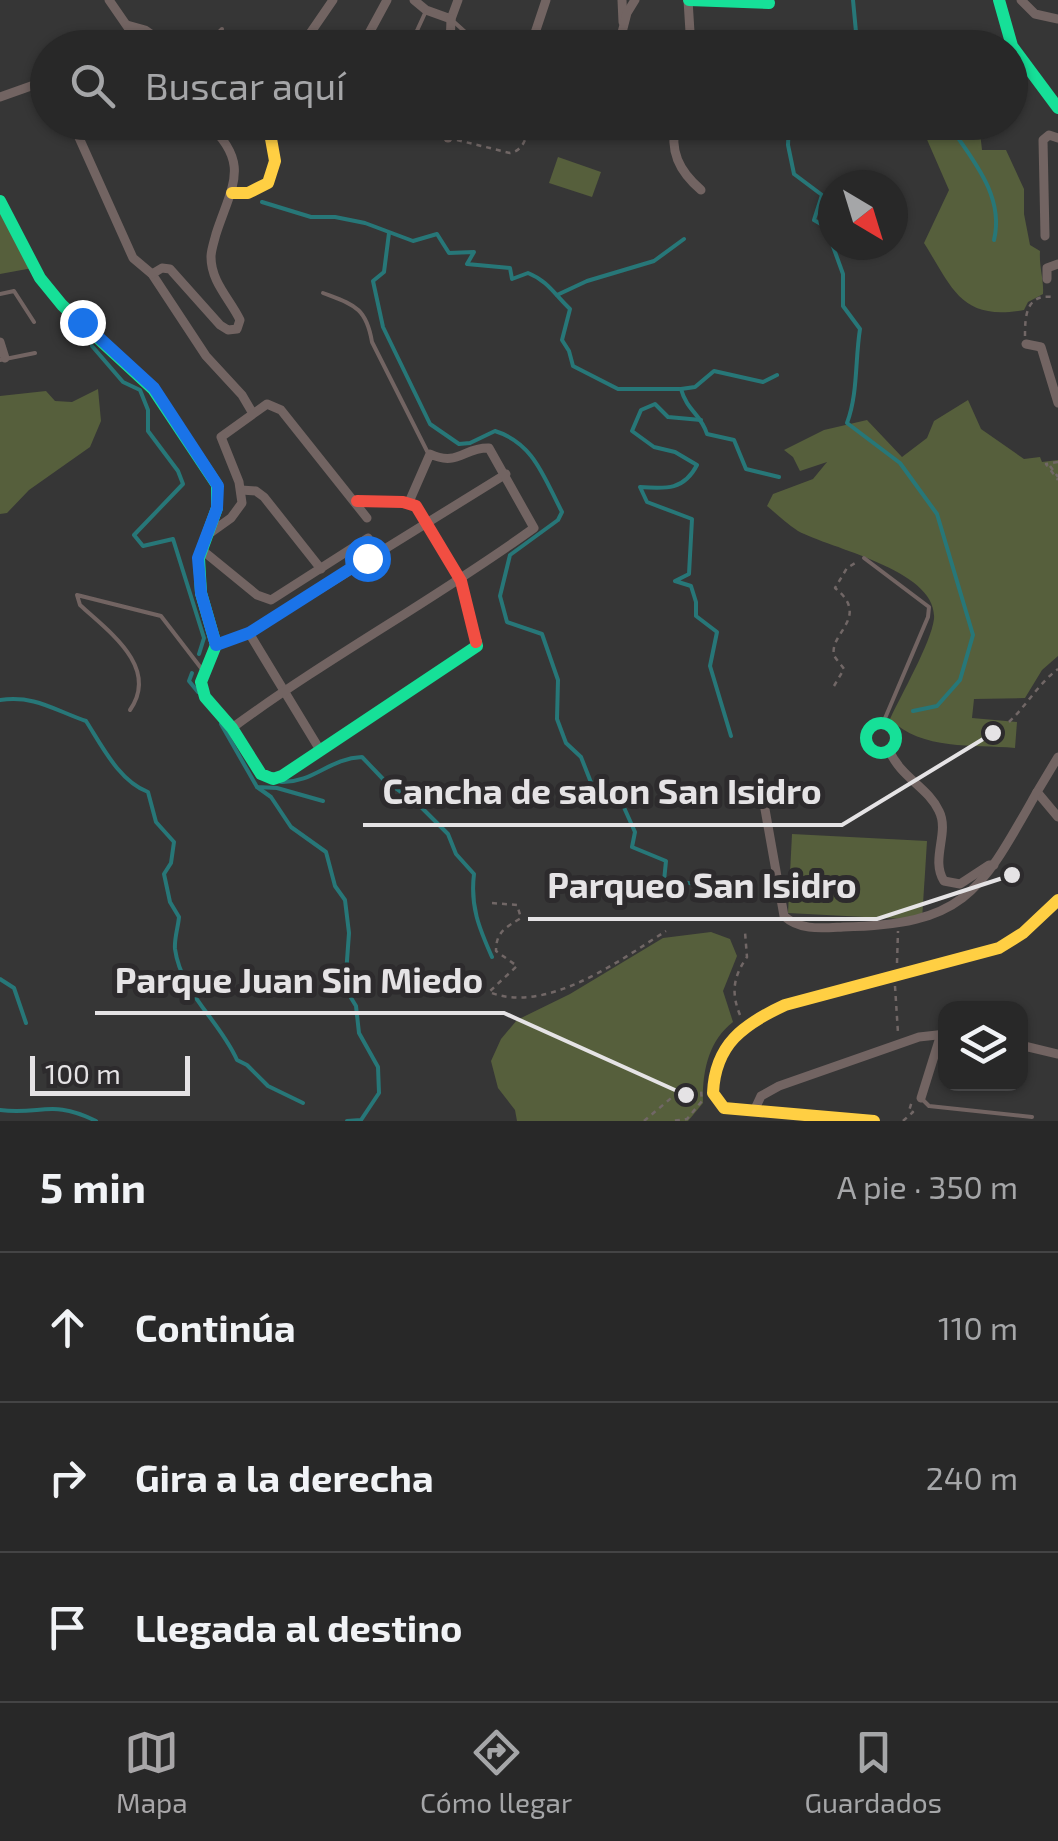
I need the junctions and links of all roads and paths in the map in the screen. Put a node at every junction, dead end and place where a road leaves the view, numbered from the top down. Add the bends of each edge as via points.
1 (109, 0) edge
2 (333, 0) edge
3 (387, 0) edge
4 (414, 0) edge
5 (458, 0) edge
6 (546, 0) edge
7 (622, 0) edge
8 (635, 0) edge
9 (689, 0) edge
10 (998, 0) edge
11 (1021, 0) edge
12 (769, 4) dead end
13 (426, 10) junction
14 (451, 19) junction
15 (1058, 19) edge
16 (127, 25) junction
17 (624, 27) junction
18 (131, 30) edge
19 (145, 30) edge
20 (312, 30) edge
21 (371, 30) edge
22 (417, 30) edge
23 (451, 30) edge
24 (464, 30) edge
25 (536, 30) edge
26 (623, 30) edge
27 (690, 30) edge
28 (1007, 30) edge
29 (1028, 68) edge
30 (30, 86) edge
31 (0, 97) edge
32 (1058, 108) edge
33 (1058, 138) edge
34 (80, 140) edge
35 (223, 140) edge
36 (273, 140) edge
37 (456, 140) edge
38 (524, 140) edge
39 (675, 140) edge
40 (701, 190) dead end
41 (232, 193) junction
42 (0, 201) edge
43 (1045, 236) dead end
44 (1058, 264) edge
45 (152, 274) junction
46 (1047, 279) dead end
47 (323, 293) dead end
48 (0, 294) edge
49 (1052, 297) dead end
50 (34, 322) dead end
51 (0, 342) edge
52 (1026, 344) joint
53 (35, 354) dead end
54 (2, 359) edge
55 (1055, 381) edge
56 (1058, 403) edge
57 (252, 412) junction
58 (430, 454) junction
59 (1058, 462) edge
60 (506, 474) junction
61 (1058, 478) edge
62 (241, 490) junction
63 (356, 501) junction
64 (410, 502) junction
65 (368, 518) dead end
66 (426, 521) junction
67 (208, 534) junction
68 (368, 538) dead end
69 (202, 550) junction
70 (864, 558) joint
71 (320, 569) junction
72 (461, 580) junction
73 (249, 633) junction
74 (216, 645) junction
75 (203, 669) junction
76 (1058, 669) edge
77 (834, 686) dead end
78 (284, 690) junction
79 (130, 710) dead end
80 (1009, 722) dead end
81 (883, 723) junction
82 (232, 728) junction
83 (320, 750) junction
84 (890, 750) junction
85 (1058, 758) edge
86 (1038, 792) junction
87 (763, 798) dead end
88 (1058, 817) edge
89 (994, 866) junction
90 (1058, 900) edge
91 (492, 903) dead end
92 (898, 922) junction
93 (666, 931) dead end
94 (744, 932) dead end
95 (896, 974) junction
96 (746, 1026) junction
97 (938, 1035) edge
98 (899, 1044) junction
99 (1028, 1047) edge
100 (938, 1049) edge
101 (1058, 1054) edge
102 (921, 1098) junction
103 (754, 1111) junction
104 (1032, 1118) dead end
105 (907, 1120) edge
106 (644, 1121) edge
107 (672, 1121) edge
108 (874, 1121) edge

1 - 16 street
2 - 20 street
3 - 21 street
4 - 13 street
5 - 14 street
6 - 25 street
7 - 17 street
8 - 17 street
9 - 12 street
9 - 27 street
10 - 28 street
11 - 15 street via 1035,14
13 - 14 street
13 - 22 lane
14 - 23 street
14 - 24 lane
16 - 18 street
16 - 19 street
17 - 26 street
29 - 32 street
30 - 31 street
33 - 43 street via 1048,134 1043,140
34 - 45 street via 133,258
35 - 41 street via 236,167
36 - 41 street via 270,178 254,192
37 - 38 path via 510,153
39 - 40 street via 678,165
41 - 45 street via 210,254 214,277 240,320 237,329 220,325 170,269
42 - 67 street via 40,278 154,388 218,486
44 - 46 street via 1047,268
45 - 57 street
47 - 58 lane via 363,314
48 - 50 lane via 14,290
49 - 52 path via 1026,310
51 - 54 street
52 - 55 street via 1041,347
53 - 54 lane
55 - 56 street
57 - 62 street via 221,437
57 - 63 street via 267,404 281,410
58 - 60 street via 453,460 489,448
58 - 64 street
59 - 61 path via 1046,464
60 - 66 street
60 - 72 street via 534,528
62 - 67 street via 237,512
62 - 71 street via 264,497
63 - 64 street
63 - 65 street
64 - 66 street
66 - 72 street
66 - 73 street
67 - 69 street
68 - 71 street
69 - 71 street via 266,599
69 - 74 street via 201,593
70 - 77 path via 835,588 850,609 834,650 844,668
70 - 81 lane via 929,607
72 - 78 street
72 - 83 street via 477,646
73 - 74 street
73 - 78 street
74 - 75 street
75 - 79 lane via 161,616 77,594 134,659 139,681
75 - 82 street via 205,697
76 - 80 path
78 - 82 street
78 - 83 street
81 - 84 street via 896,736
81 - 84 street via 870,728 866,742 876,752
82 - 83 street via 261,774 272,778
84 - 89 street via 940,812 944,881 960,884
85 - 86 street
86 - 88 street
86 - 89 street
87 - 92 street via 781,909 789,921 805,927
89 - 92 street via 959,902
90 - 95 street via 996,950
91 - 93 path via 518,906 521,918 496,938 496,951 517,966 489,992 503,996 550,993
92 - 95 path
94 - 96 path via 747,957 734,989
95 - 96 street via 767,1011
95 - 98 path
96 - 103 street via 718,1060 713,1093 724,1108
97 - 98 street
98 - 103 street via 780,1086 762,1096
99 - 101 street
100 - 102 street
102 - 104 lane via 929,1106
102 - 105 path via 914,1098
103 - 108 street
106 - 107 path via 684,1088 701,1091 702,1100 686,1119

